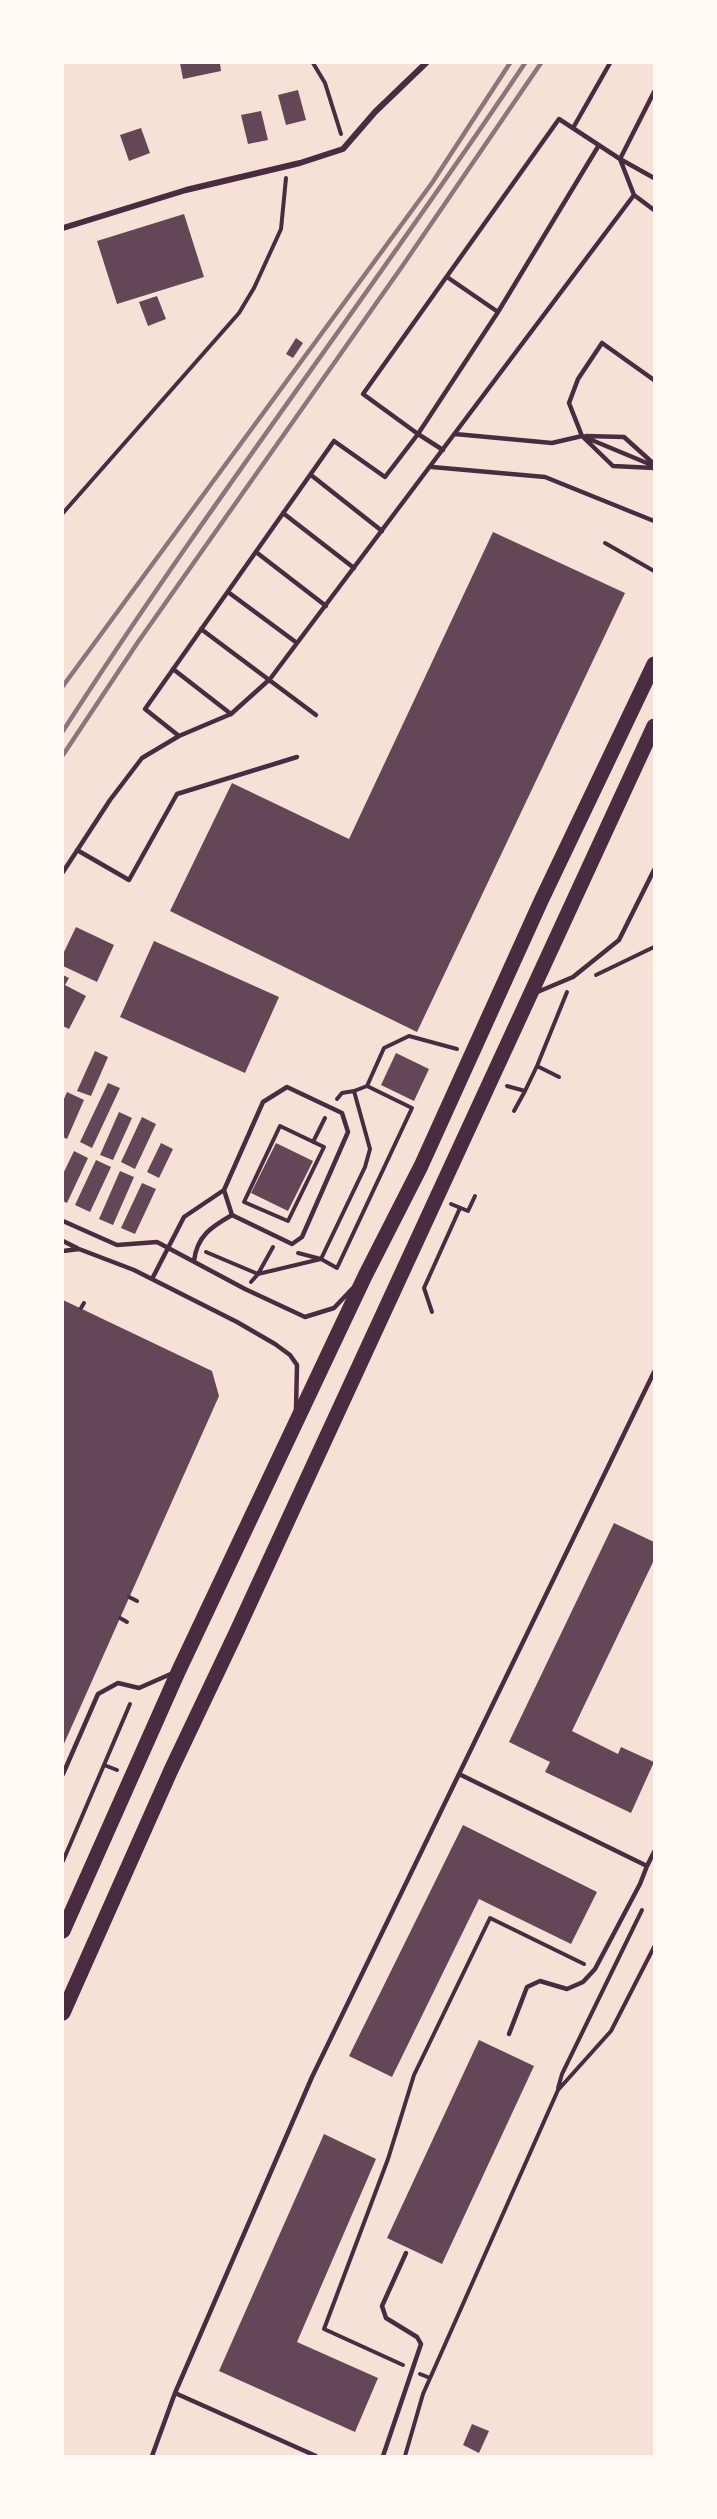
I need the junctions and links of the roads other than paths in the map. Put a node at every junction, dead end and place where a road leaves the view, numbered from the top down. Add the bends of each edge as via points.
1 (426, 63) edge
2 (610, 63) edge
3 (654, 92) edge
4 (573, 128) junction
5 (599, 145) junction
6 (620, 159) junction
7 (654, 178) edge
8 (634, 195) junction
9 (654, 210) edge
10 (63, 228) edge
11 (447, 276) junction
12 (498, 312) junction
13 (654, 380) edge
14 (418, 434) junction
15 (454, 434) junction
16 (582, 436) junction
17 (443, 450) junction
18 (654, 466) edge
19 (432, 467) junction
20 (311, 475) junction
21 (283, 513) junction
22 (654, 521) edge
23 (382, 531) junction
24 (256, 552) junction
25 (354, 568) junction
26 (228, 592) junction
27 (326, 606) junction
28 (201, 629) junction
29 (297, 643) junction
30 (654, 664) edge
31 (173, 669) junction
32 (270, 679) junction
33 (231, 714) junction
34 (316, 715) dead end
35 (654, 726) edge
36 (179, 736) junction
37 (297, 757) dead end
38 (77, 850) junction
39 (654, 870) edge
40 (63, 872) edge
41 (530, 995) junction
42 (224, 1190) junction
43 (232, 1215) junction
44 (63, 1221) edge
45 (63, 1241) edge
46 (79, 1248) junction
47 (169, 1248) junction
48 (63, 1251) edge
49 (194, 1261) junction
50 (365, 1276) junction
51 (152, 1280) junction
52 (654, 1372) edge
53 (295, 1425) junction
54 (179, 1670) junction
55 (63, 1774) edge
56 (459, 1774) junction
57 (654, 1852) edge
58 (647, 1866) junction
59 (63, 1931) edge
60 (63, 2013) edge
61 (509, 2034) dead end
62 (406, 2253) dead end
63 (175, 2393) junction
64 (152, 2456) edge
65 (316, 2456) edge
66 (384, 2456) edge

1 - 10 street via 343,149 186,190
2 - 4 lane
3 - 6 lane
4 - 5 lane
4 - 11 lane via 559,119
5 - 6 lane
5 - 12 lane
6 - 7 lane
6 - 8 lane
8 - 9 lane
8 - 15 lane
11 - 12 lane
11 - 14 lane via 363,394
12 - 14 lane
13 - 16 lane via 602,344 578,379 569,403
14 - 17 lane
14 - 20 lane via 386,477 334,441
15 - 16 lane via 552,443
15 - 17 lane
16 - 18 lane
16 - 18 lane via 624,437
16 - 18 lane via 613,466
17 - 19 lane
19 - 22 lane via 545,477
19 - 23 lane
20 - 21 lane
20 - 23 lane
21 - 24 lane
21 - 25 lane
23 - 25 lane
24 - 26 lane
24 - 27 lane
25 - 27 lane
26 - 28 lane
26 - 29 lane
27 - 29 lane
28 - 31 lane
28 - 32 lane
29 - 32 lane
30 - 50 main road via 541,900 421,1166
31 - 33 lane
31 - 36 lane via 145,709
32 - 33 lane
32 - 34 lane
33 - 36 lane
35 - 41 main road
36 - 38 lane via 142,758
37 - 38 lane via 177,794 129,880
38 - 40 lane
39 - 41 lane via 619,940 573,977
41 - 60 main road via 171,1770
42 - 43 lane
42 - 43 lane via 263,1102 287,1087 342,1113 348,1132 302,1237 292,1244
42 - 47 lane via 184,1217
43 - 49 lane via 208,1228 195,1248
44 - 47 lane via 117,1245 157,1242
45 - 46 lane
46 - 48 lane
46 - 51 lane
47 - 49 lane
47 - 51 lane
49 - 50 lane via 305,1317 333,1308
50 - 53 main road
51 - 53 lane via 237,1322 290,1355 297,1365
52 - 56 lane
53 - 54 main road
54 - 55 lane via 139,1688 118,1683 98,1694
54 - 59 main road
56 - 58 lane
56 - 63 lane via 312,2077
57 - 58 lane
58 - 61 lane via 595,1969 583,1982 567,1989 540,1981 526,1987
62 - 66 lane via 382,2306 386,2318 417,2337 421,2344
63 - 64 lane
63 - 65 lane

